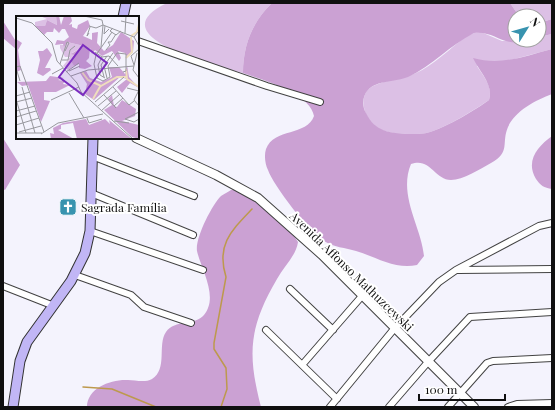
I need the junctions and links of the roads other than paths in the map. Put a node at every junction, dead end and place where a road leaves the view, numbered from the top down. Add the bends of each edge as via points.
1 (126, 3) edge
2 (123, 16) edge
3 (139, 41) edge
4 (320, 102) dead end
5 (94, 139) edge
6 (138, 139) edge
7 (92, 156) junction
8 (91, 193) junction
9 (194, 196) dead end
10 (552, 223) edge
11 (90, 231) junction
12 (193, 235) dead end
13 (552, 269) edge
14 (203, 270) dead end
15 (456, 270) junction
16 (75, 275) junction
17 (3, 286) edge
18 (290, 289) dead end
19 (362, 296) junction
20 (54, 306) junction
21 (552, 312) edge
22 (191, 323) dead end
23 (394, 328) junction
24 (266, 330) dead end
25 (333, 330) junction
26 (552, 358) edge
27 (428, 362) junction
28 (302, 365) junction
29 (459, 393) junction
30 (337, 399) junction
31 (552, 403) edge
32 (13, 407) edge
33 (330, 407) edge
34 (389, 407) edge
35 (448, 407) edge
36 (474, 407) edge
37 (508, 407) edge

1 - 2 main road
3 - 4 street
5 - 7 main road
6 - 19 street, Avenida Affonso Mathuzcewski via 216,175 258,198 322,255
7 - 8 main road
7 - 9 street
8 - 11 main road
8 - 12 street
10 - 15 street via 539,226
11 - 14 street
11 - 16 main road
13 - 15 street
15 - 23 street via 439,282
16 - 20 main road
16 - 22 street via 131,295 144,307
17 - 20 street
18 - 25 street
19 - 23 street, Avenida Affonso Mathuzcewski
19 - 25 street
20 - 32 main road via 26,342 20,361
21 - 27 street via 470,317
23 - 27 street, Avenida Affonso Mathuzcewski
23 - 30 street
24 - 28 street
25 - 28 street
26 - 29 street via 487,363
27 - 29 street, Avenida Affonso Mathuzcewski
27 - 34 street
28 - 30 street
29 - 35 street
29 - 36 street, Avenida Affonso Mathuzcewski
30 - 33 street
31 - 37 street via 517,404

